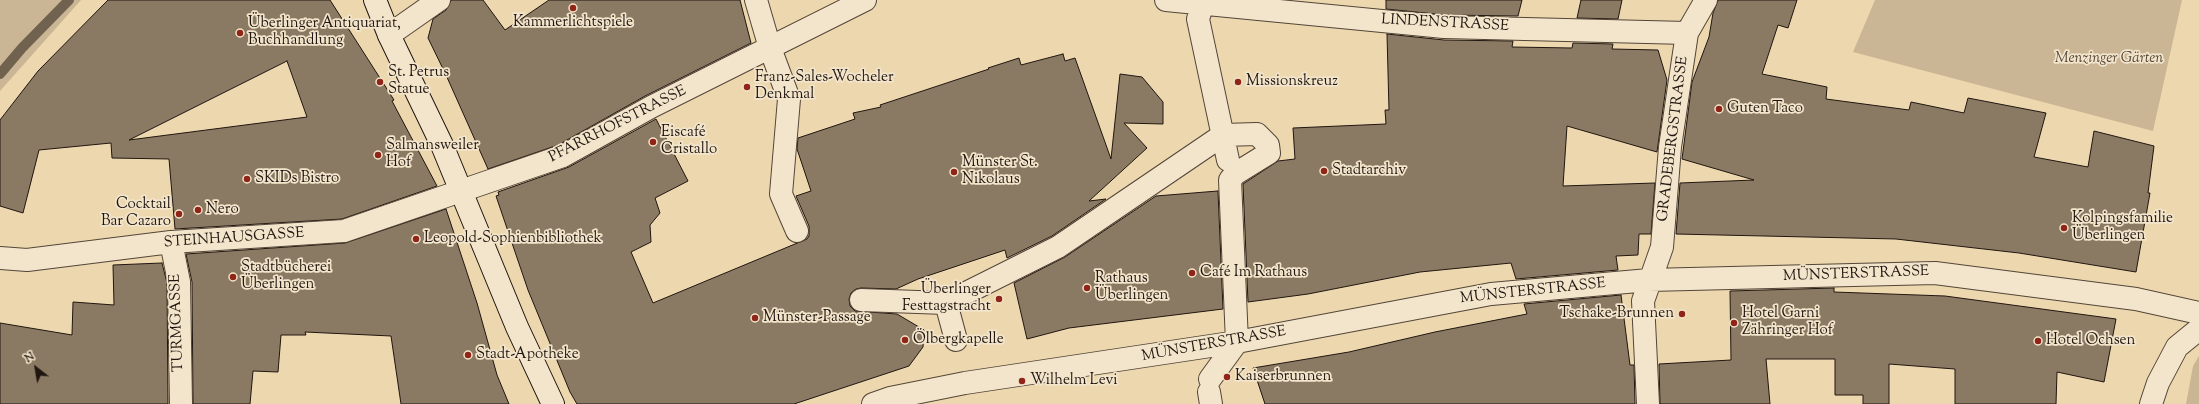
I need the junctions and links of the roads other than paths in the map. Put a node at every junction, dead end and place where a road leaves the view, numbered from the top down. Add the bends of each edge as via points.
1 (375, 0) edge
2 (439, 0) edge
3 (756, 0) edge
4 (865, 0) edge
5 (1166, 0) edge
6 (1706, 0) edge
7 (1204, 2) edge
8 (1687, 33) junction
9 (389, 35) junction
10 (770, 48) junction
11 (1223, 135) junction
12 (1228, 160) dead end
13 (462, 192) junction
14 (797, 231) dead end
15 (171, 242) junction
16 (0, 258) edge
17 (1649, 280) junction
18 (861, 300) dead end
19 (946, 303) junction
20 (2199, 313) edge
21 (2199, 329) edge
22 (956, 340) dead end
23 (1237, 342) junction
24 (1210, 392) edge
25 (884, 402) edge
26 (181, 404) edge
27 (553, 404) edge
28 (1648, 404) edge
29 (2151, 404) edge

1 - 9 street
2 - 9 street
3 - 10 street
4 - 10 street, PFARRHOFSTRASSE
5 - 7 street, LINDENSTRASSE
6 - 8 street, GRADEBERGSTRASSE
7 - 8 street, LINDENSTRASSE via 1444,27
7 - 11 street via 1198,19
8 - 17 street, GRADEBERGSTRASSE via 1670,147 1662,247
9 - 13 street via 442,144
10 - 13 street, PFARRHOFSTRASSE via 563,156
10 - 14 street via 789,99 781,194
11 - 12 street
11 - 19 street via 1058,247
11 - 23 street via 1257,134 1268,145 1269,153 1235,174 1230,180
13 - 15 street, STEINHAUSGASSE via 344,231
13 - 27 street
15 - 16 street, STEINHAUSGASSE via 27,260
15 - 26 street, TURMGASSE via 179,282
17 - 20 street, MÜNSTERSTRASSE via 1935,273 2136,299
17 - 23 street, MÜNSTERSTRASSE via 1491,294
17 - 28 street, GRADEBERGSTRASSE via 1643,301
18 - 19 street
19 - 22 street
21 - 29 street via 2177,347 2158,383
23 - 24 street
23 - 25 street, MÜNSTERSTRASSE via 964,383

